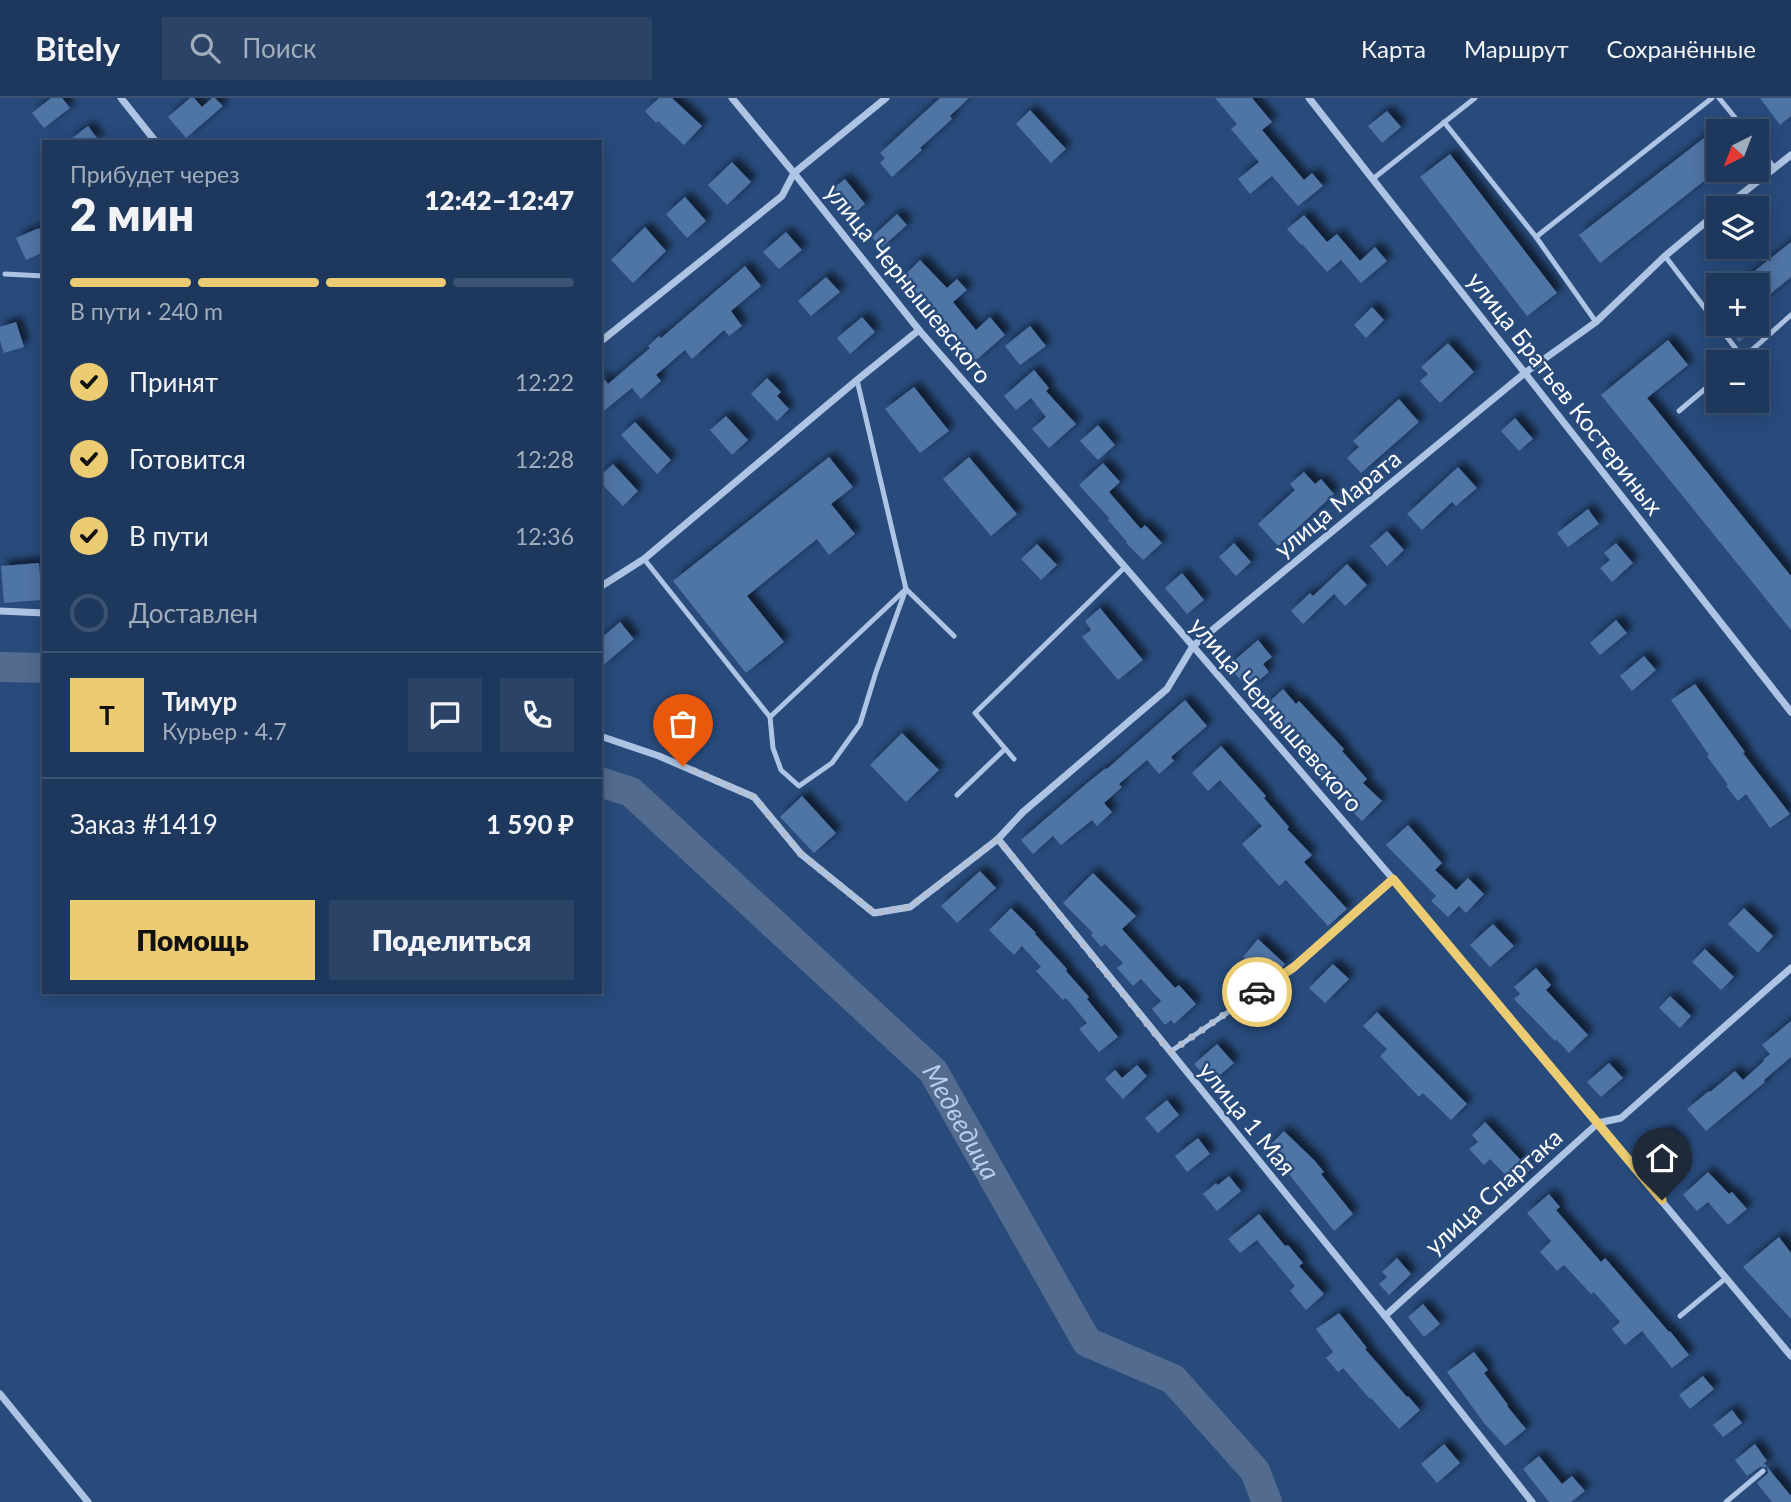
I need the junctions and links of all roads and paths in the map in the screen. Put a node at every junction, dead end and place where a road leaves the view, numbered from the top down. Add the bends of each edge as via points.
1 (121, 98) edge
2 (732, 98) edge
3 (886, 98) edge
4 (1309, 98) edge
5 (1475, 98) edge
6 (1712, 98) edge
7 (1719, 98) edge
8 (1736, 119) edge
9 (1444, 122) junction
10 (154, 140) edge
11 (1791, 155) edge
12 (1769, 161) edge
13 (1774, 167) junction
14 (794, 173) junction
15 (1374, 178) junction
16 (1739, 196) edge
17 (1706, 222) edge
18 (1535, 237) junction
19 (1665, 256) junction
20 (5, 274) dead end
21 (42, 276) edge
22 (1791, 315) edge
23 (1596, 322) junction
24 (919, 330) junction
25 (602, 340) edge
26 (1734, 350) edge
27 (1752, 350) edge
28 (1526, 372) junction
29 (857, 380) junction
30 (1706, 388) edge
31 (1679, 411) dead end
32 (644, 559) junction
33 (1125, 567) junction
34 (602, 586) edge
35 (906, 589) junction
36 (0, 611) edge
37 (42, 613) edge
38 (954, 636) dead end
39 (1193, 646) junction
40 (1791, 712) edge
41 (770, 717) junction
42 (602, 737) edge
43 (1005, 749) junction
44 (1014, 759) dead end
45 (957, 795) dead end
46 (998, 839) junction
47 (1393, 879) junction
48 (1791, 968) edge
49 (1170, 1052) junction
50 (1598, 1123) junction
51 (1726, 1278) junction
52 (1385, 1316) junction
53 (1680, 1316) dead end
54 (1791, 1356) edge
55 (0, 1394) edge
56 (1763, 1471) dead end
57 (88, 1502) edge
58 (1532, 1502) edge
59 (1726, 1502) edge

1 - 10 street
2 - 14 street, улица Чернышевского
3 - 14 street
4 - 15 street, улица Братьев Костериных
5 - 9 lane
6 - 18 lane
7 - 8 lane
9 - 15 lane
9 - 18 lane
11 - 13 street
12 - 13 lane
13 - 16 street
14 - 24 street, улица Чернышевского
14 - 25 street via 782,196
15 - 28 street, улица Братьев Костериных
17 - 19 street, улица Марата
18 - 23 lane
19 - 23 street, улица Марата
19 - 26 lane
20 - 21 lane
22 - 27 lane
23 - 28 street, улица Марата
24 - 29 street
24 - 33 street, улица Чернышевского
28 - 39 street, улица Марата
28 - 40 street, улица Братьев Костериных
29 - 32 street
29 - 35 lane
30 - 31 lane
32 - 34 street
32 - 41 lane
33 - 39 street, улица Чернышевского
33 - 43 lane via 975,713
35 - 38 lane
35 - 41 lane
35 - 41 lane via 860,724 832,763 799,786 781,770
36 - 37 street
39 - 46 street, улица Марата via 1167,689 1023,812
39 - 47 street, улица Чернышевского
42 - 46 street via 754,797 801,854 874,913 910,907
43 - 44 lane
43 - 45 lane
46 - 49 street, улица 1 Мая
47 - 49 lane via 1294,967
47 - 50 street, улица Чернышевского
48 - 50 street, улица Спартака via 1621,1118
49 - 52 street, улица 1 Мая
50 - 51 street, улица Чернышевского
50 - 52 street, улица Спартака
51 - 53 lane
51 - 54 street, улица Чернышевского
52 - 58 street, улица 1 Мая
55 - 57 street
56 - 59 lane

